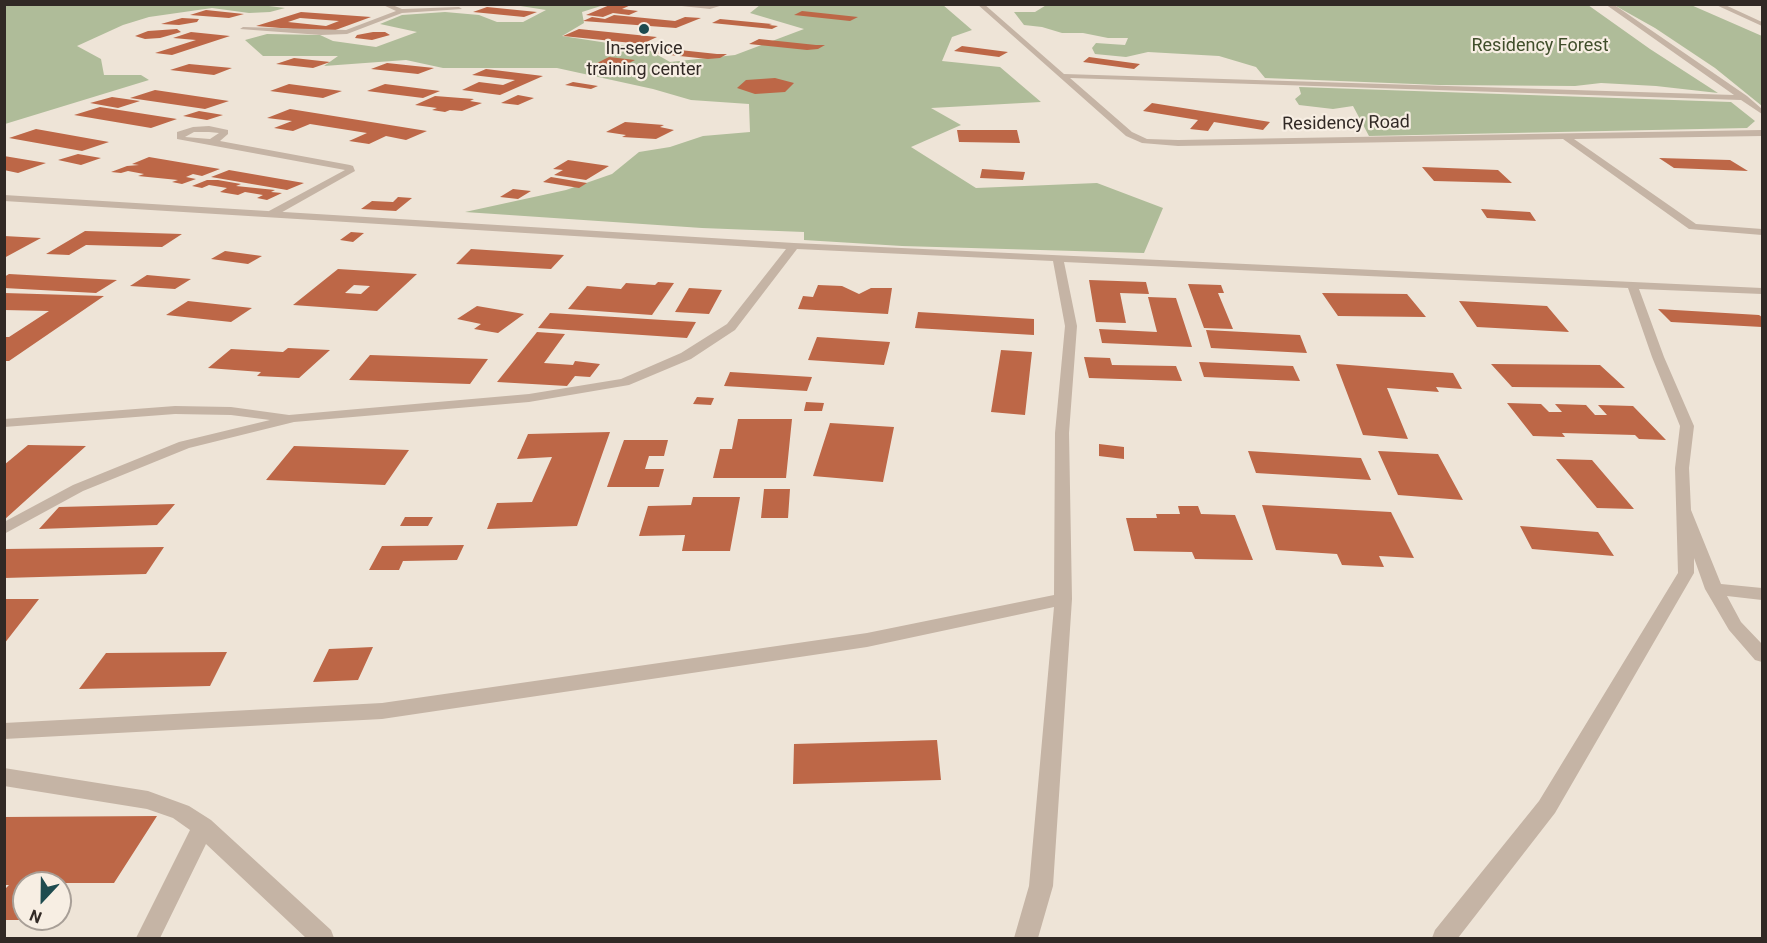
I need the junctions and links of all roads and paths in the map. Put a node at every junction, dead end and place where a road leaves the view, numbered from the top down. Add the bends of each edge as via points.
1 (384, 4) edge
2 (666, 4) edge
3 (723, 4) edge
4 (980, 4) edge
5 (1608, 4) edge
6 (1717, 4) edge
7 (459, 9) dead end
8 (401, 11) junction
9 (1762, 24) edge
10 (243, 29) dead end
11 (1061, 76) junction
12 (1744, 98) junction
13 (1762, 112) edge
14 (1762, 133) edge
15 (1564, 136) junction
16 (211, 142) dead end
17 (4, 198) edge
18 (273, 213) junction
19 (1762, 231) edge
20 (794, 246) junction
21 (1058, 258) junction
22 (1632, 284) junction
23 (1762, 291) edge
24 (294, 418) junction
25 (7, 424) edge
26 (1683, 510) junction
27 (4, 529) edge
28 (1714, 589) junction
29 (1762, 594) edge
30 (1063, 599) junction
31 (1762, 655) edge
32 (4, 731) edge
33 (4, 777) edge
34 (203, 827) junction
35 (148, 939) edge
36 (322, 939) edge
37 (1026, 939) edge
38 (1444, 939) edge

1 - 8 street
2 - 3 street
4 - 11 street, Residency Road
5 - 12 street
6 - 9 street
7 - 8 street
8 - 10 street via 347,32
11 - 12 street
11 - 15 street, Residency Road via 1129,134 1145,141
12 - 13 street
14 - 15 street, Residency Road
15 - 19 street via 1693,227
16 - 18 street via 350,168
17 - 18 street
18 - 20 street
20 - 21 street
20 - 24 street via 731,327 686,356 624,382 529,398
21 - 22 street
21 - 30 street via 1071,326 1062,433
22 - 23 street
22 - 26 street via 1687,426
24 - 25 street via 175,410
24 - 27 street via 184,444 78,488
26 - 28 street
26 - 38 street via 1686,573 1547,807
28 - 29 street
28 - 31 street via 1735,626
30 - 32 street via 867,640 382,711
30 - 37 street via 1041,886
33 - 34 street via 148,800 181,812
34 - 35 street
34 - 36 street

